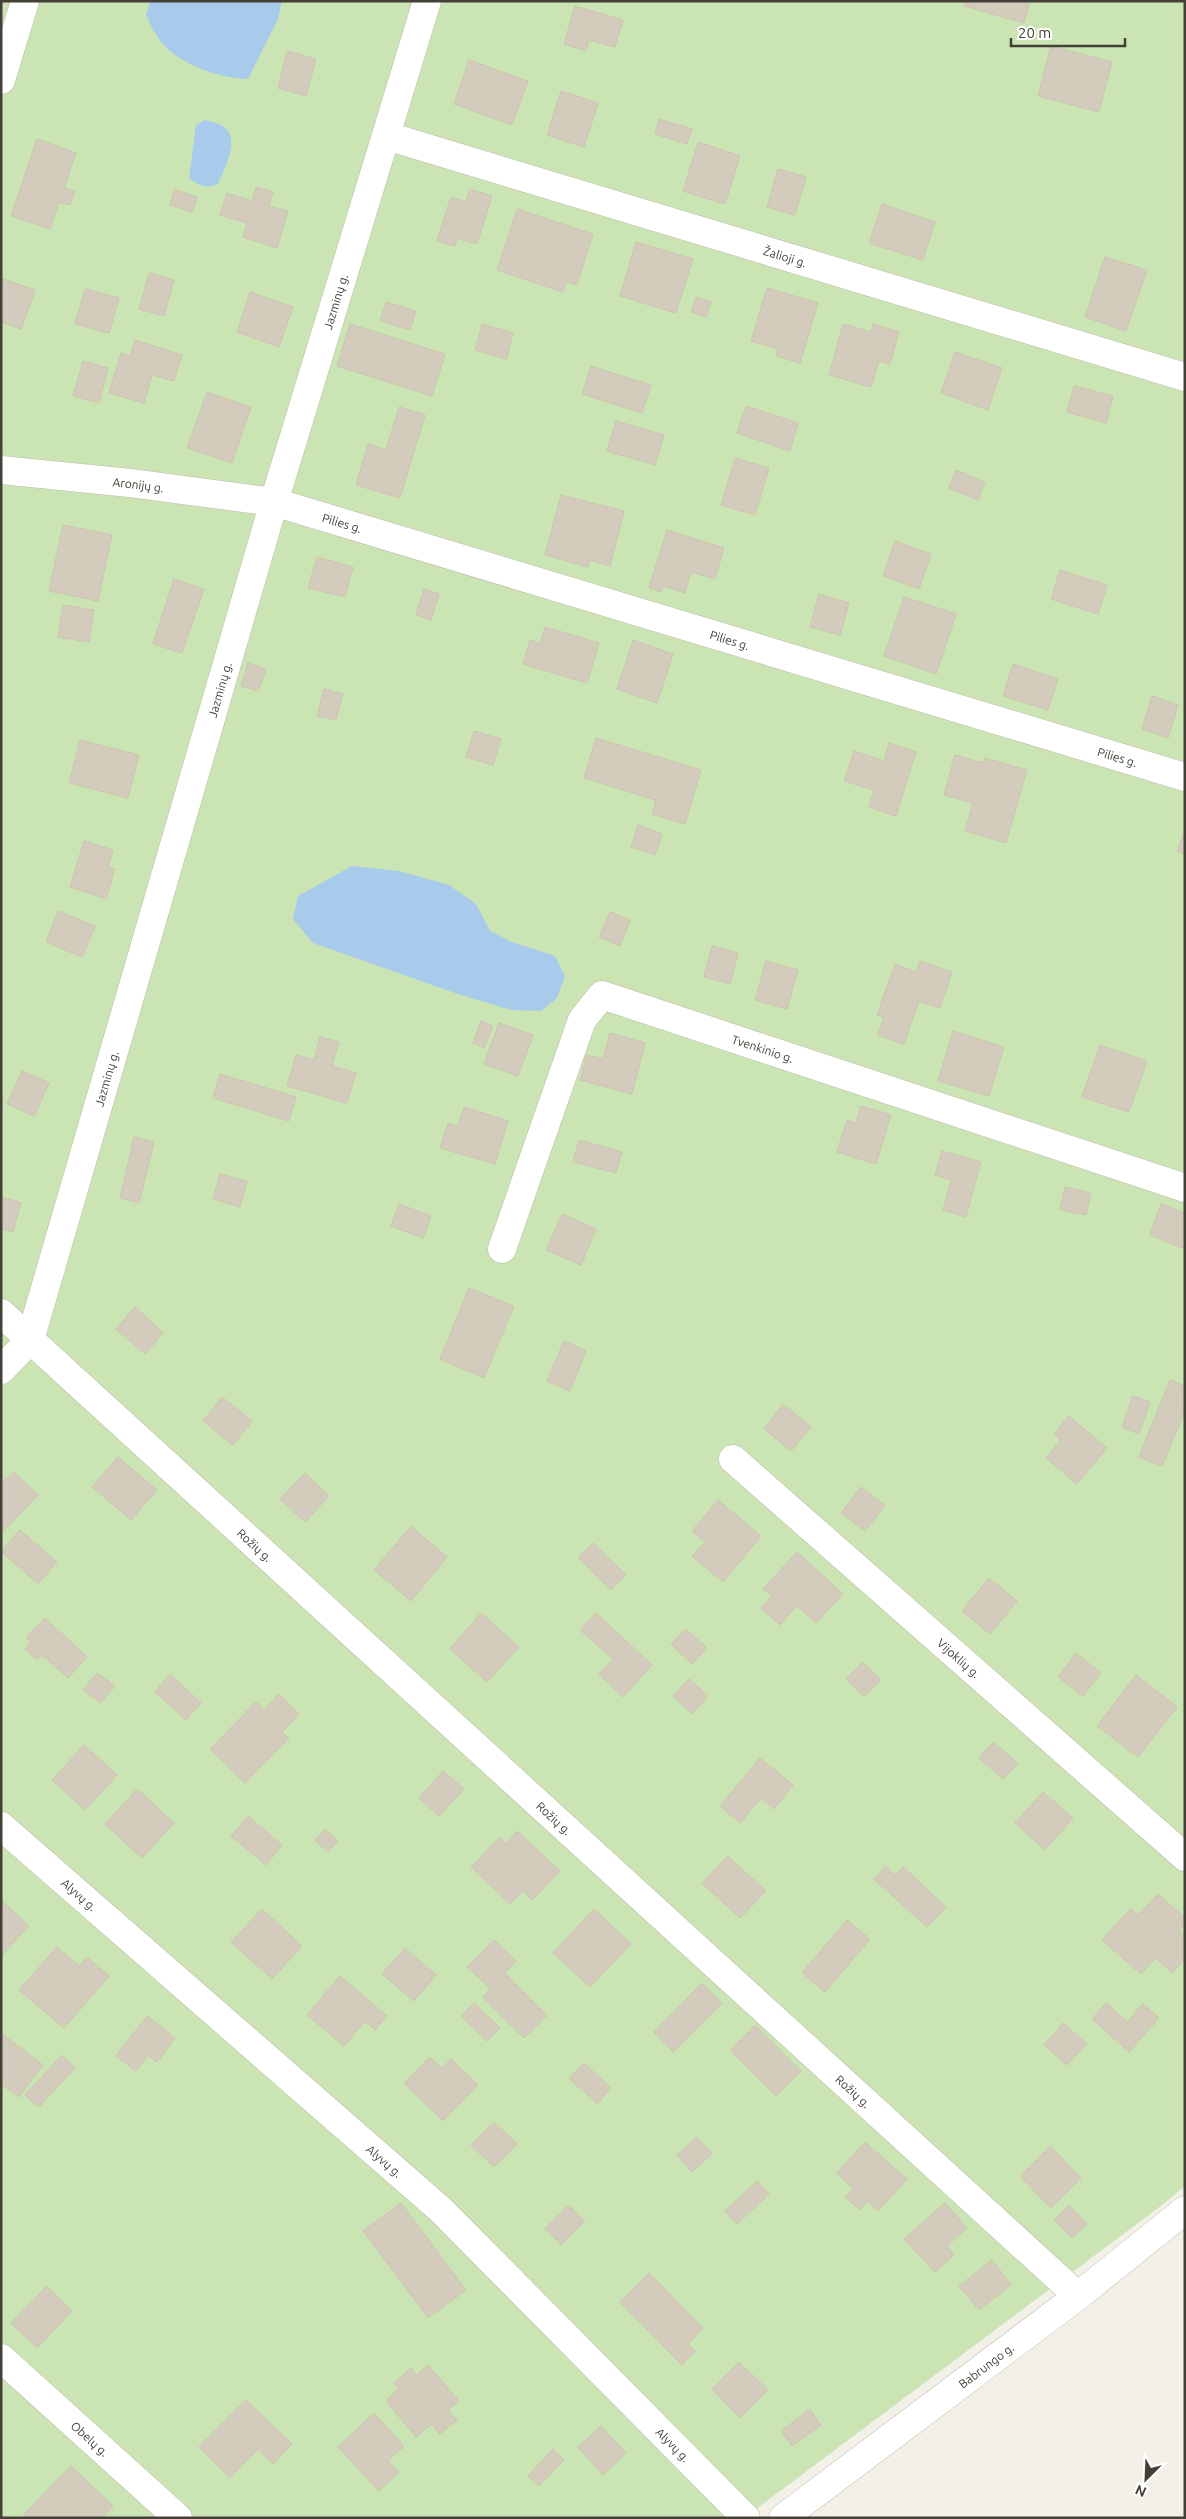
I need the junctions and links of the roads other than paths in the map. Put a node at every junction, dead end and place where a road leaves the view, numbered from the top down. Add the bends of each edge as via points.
1 (25, 1) edge
2 (427, 1) edge
3 (1, 80) edge
4 (387, 136) junction
5 (1185, 377) edge
6 (1, 470) edge
7 (274, 502) junction
8 (1185, 777) edge
9 (1185, 1188) edge
10 (502, 1249) dead end
11 (1, 1313) edge
12 (30, 1340) junction
13 (1, 1370) edge
14 (733, 1459) dead end
15 (1, 1826) edge
16 (1183, 1850) edge
17 (1185, 2210) edge
18 (1078, 2296) junction
19 (1, 2358) edge
20 (178, 2518) edge
21 (746, 2518) edge
22 (783, 2518) edge

1 - 3 street
2 - 4 street, Jazminų g.
4 - 5 street, Žalioji g.
4 - 7 street, Jazminų g.
6 - 7 street, Aronijų g.
7 - 8 street, Pilies g.
7 - 12 street, Jazminų g.
9 - 10 street, Tvenkinio g. via 602,995 582,1020
11 - 12 street, Rožių g.
12 - 13 street, Jazminų g.
12 - 18 street, Rožių g.
14 - 16 street, Vijoklių g.
15 - 21 street, Alyvų g. via 442,2210
17 - 18 street, Babrungo g.
18 - 22 street, Babrungo g.
19 - 20 street, Obelų g.

